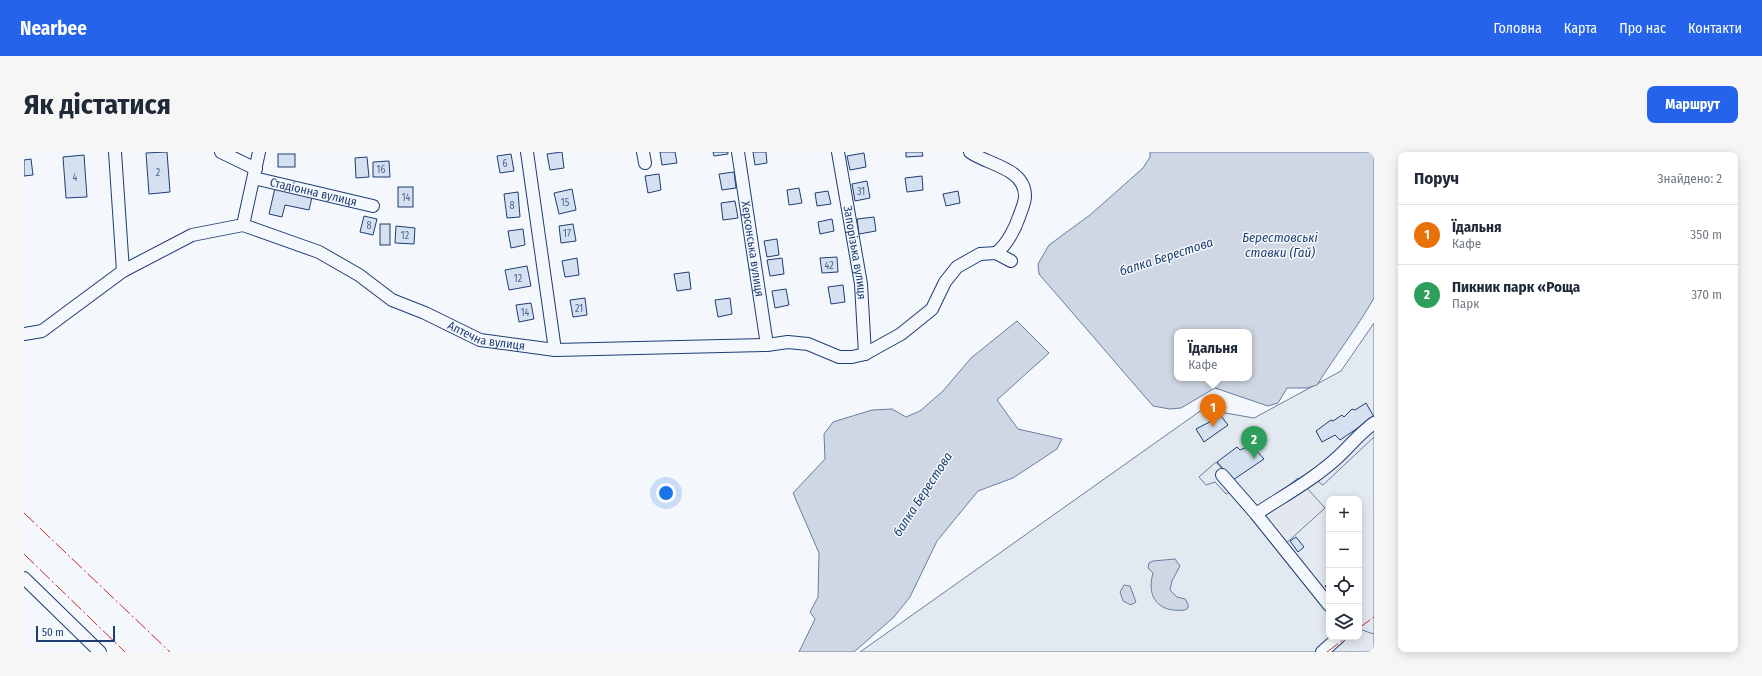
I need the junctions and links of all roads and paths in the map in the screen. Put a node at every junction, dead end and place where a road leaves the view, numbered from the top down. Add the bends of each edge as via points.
1 (115, 152) edge
2 (221, 152) edge
3 (259, 152) edge
4 (527, 152) edge
5 (738, 152) edge
6 (838, 152) edge
7 (970, 152) edge
8 (255, 174) junction
9 (373, 206) dead end
10 (243, 225) junction
11 (996, 253) junction
12 (1011, 261) dead end
13 (123, 271) junction
14 (24, 334) edge
15 (767, 345) junction
16 (555, 350) junction
17 (865, 354) junction
18 (1374, 423) edge
19 (1222, 475) dead end
20 (1256, 514) junction
21 (24, 578) edge
22 (1328, 604) edge
23 (1336, 640) edge
24 (100, 652) edge
25 (1322, 652) edge

1 - 13 street
2 - 8 street
3 - 8 street, Стадіонна вулиця
4 - 16 street
5 - 15 street, Херсонська вулиця
6 - 17 street, Запорізька вулиця via 861,284
7 - 11 street via 1009,171 1020,180 1025,196 1017,222 1002,249
8 - 9 street, Стадіонна вулиця
8 - 10 street, Стадіонна вулиця
10 - 13 street via 192,235
10 - 16 street, Аптечна вулиця via 319,252 359,275 392,300 480,340
11 - 12 street
11 - 17 street via 980,254 957,267 945,282 932,309 901,334
13 - 14 street via 42,331
15 - 16 street, Аптечна вулиця
15 - 17 street, Аптечна вулиця via 788,342 808,344 840,357
18 - 20 street via 1361,432 1338,457 1303,484
19 - 20 street
20 - 22 street
21 - 24 street
23 - 25 street

